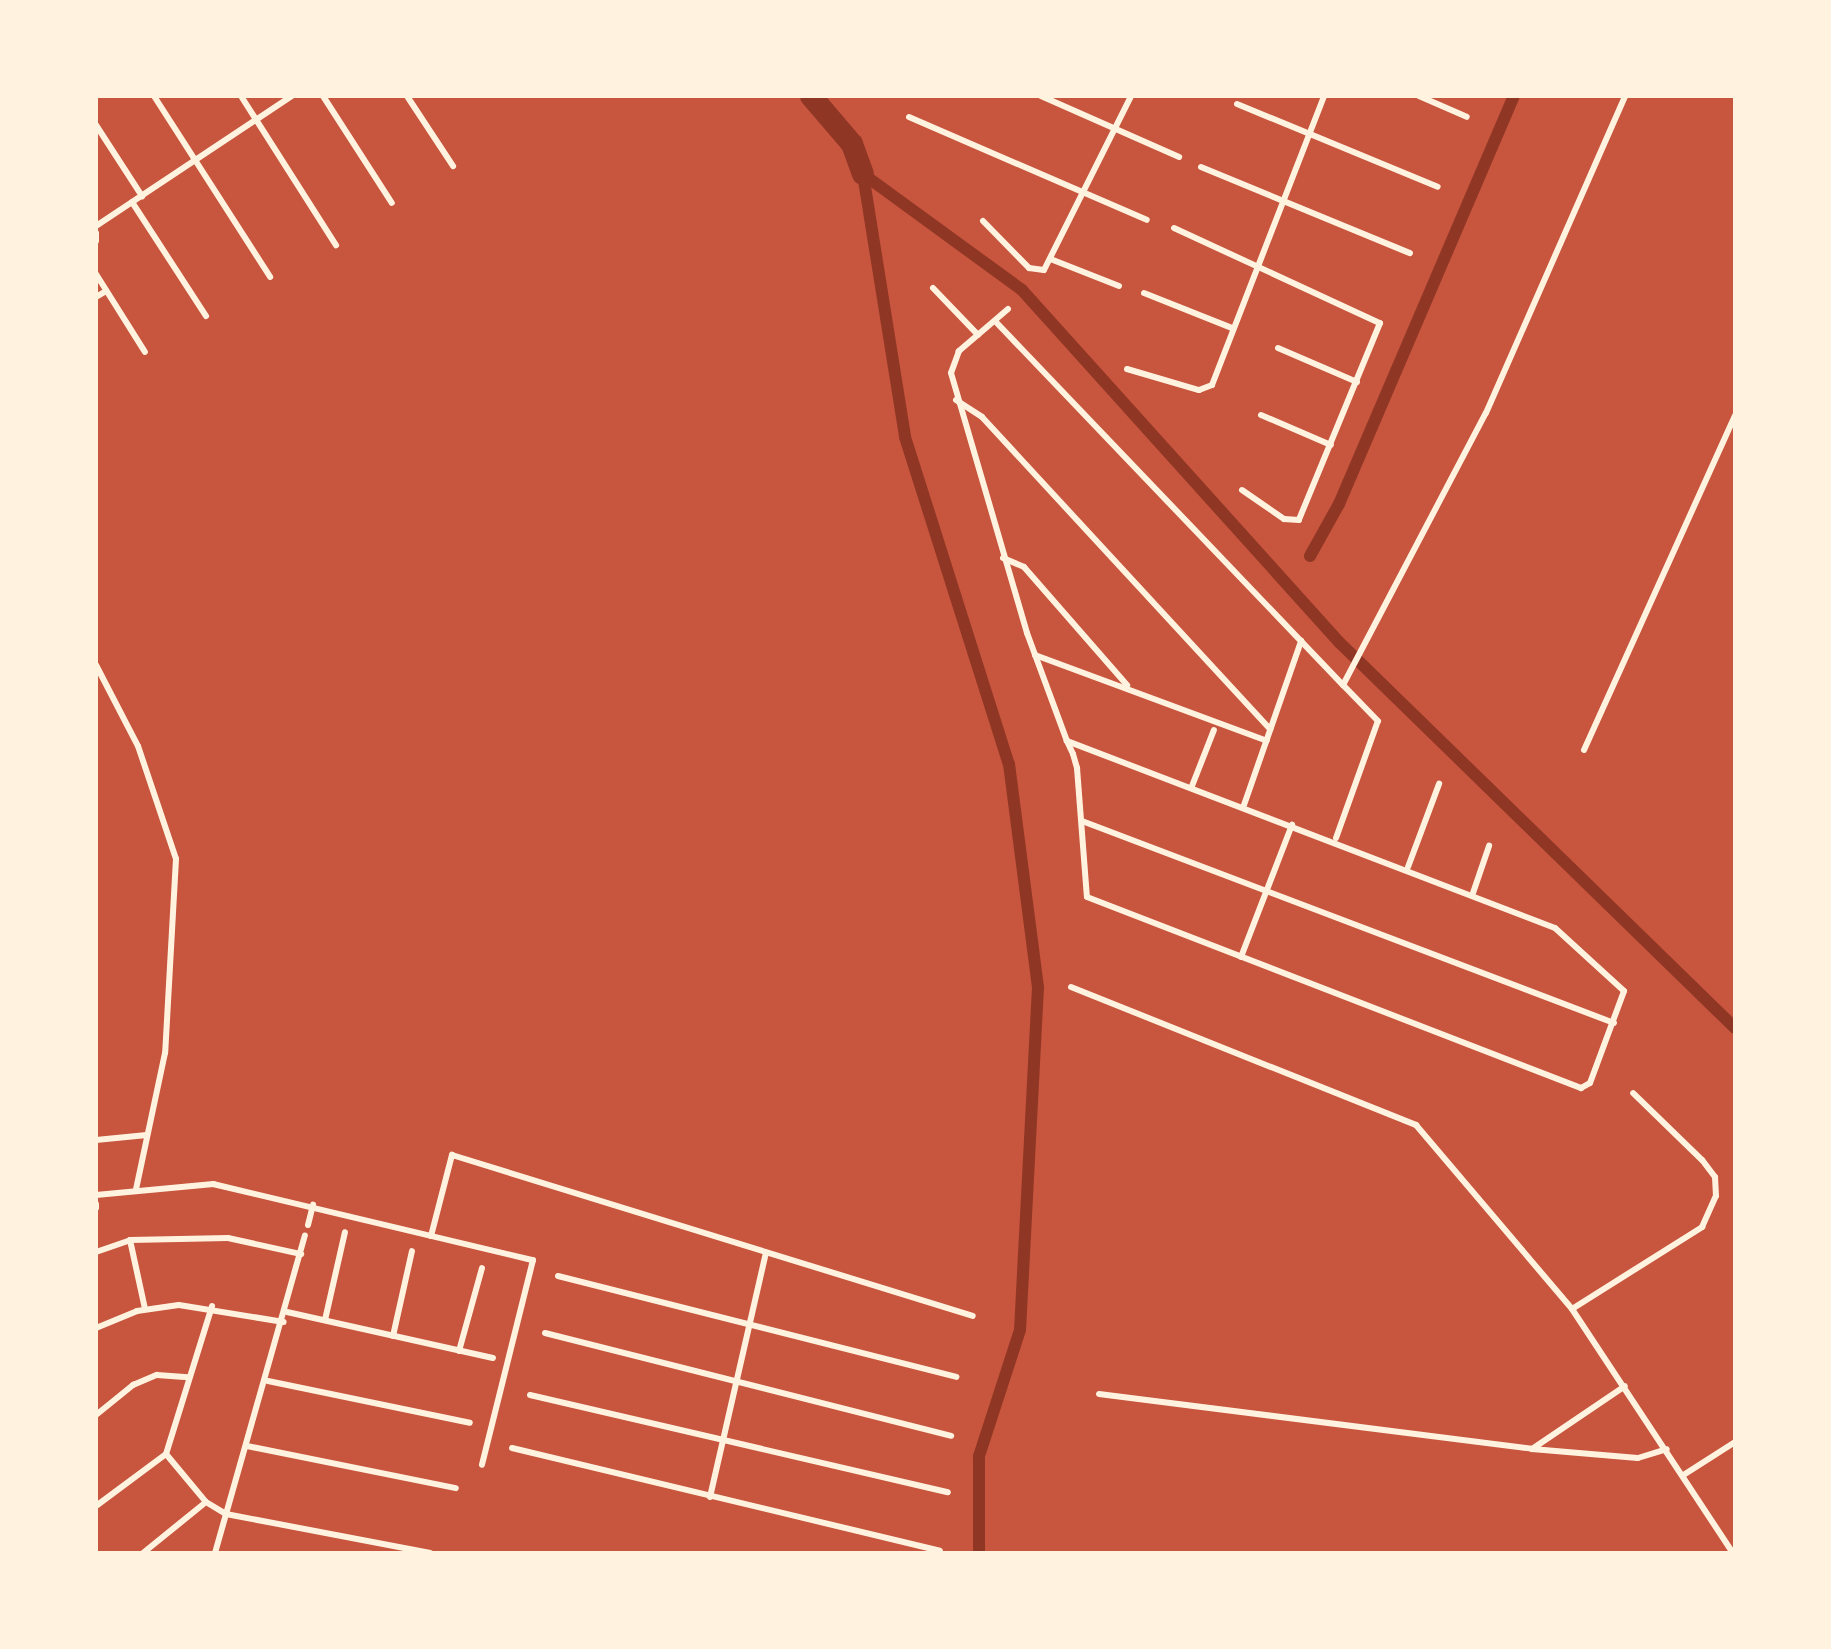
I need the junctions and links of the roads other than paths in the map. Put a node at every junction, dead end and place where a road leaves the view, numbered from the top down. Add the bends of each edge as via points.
1 (154, 96) edge
2 (241, 96) edge
3 (292, 96) edge
4 (323, 96) edge
5 (407, 96) edge
6 (1041, 96) edge
7 (1131, 96) edge
8 (1324, 96) edge
9 (1419, 96) edge
10 (1625, 96) edge
11 (1237, 104) dead end
12 (909, 117) dead end
13 (1467, 117) dead end
14 (257, 119) junction
15 (96, 125) edge
16 (1116, 129) junction
17 (1308, 135) junction
18 (1179, 157) dead end
19 (195, 160) junction
20 (453, 166) dead end
21 (1201, 167) dead end
22 (1438, 187) dead end
23 (1084, 192) junction
24 (142, 196) junction
25 (1280, 198) junction
26 (132, 202) junction
27 (392, 203) dead end
28 (1147, 220) dead end
29 (983, 221) dead end
30 (96, 226) edge
31 (1174, 228) dead end
32 (96, 233) edge
33 (96, 241) edge
34 (336, 245) dead end
35 (1410, 253) dead end
36 (1053, 260) junction
37 (1254, 263) junction
38 (96, 274) edge
39 (270, 277) dead end
40 (1119, 286) dead end
41 (933, 288) dead end
42 (106, 291) junction
43 (1144, 293) dead end
44 (96, 297) edge
45 (1008, 309) dead end
46 (206, 316) dead end
47 (995, 321) junction
48 (1232, 328) junction
49 (978, 335) junction
50 (1278, 348) dead end
51 (145, 352) dead end
52 (1127, 369) dead end
53 (1357, 382) junction
54 (956, 400) junction
55 (1261, 415) dead end
56 (1735, 415) edge
57 (1331, 445) junction
58 (1242, 490) dead end
59 (1003, 558) junction
60 (1301, 641) junction
61 (1035, 655) junction
62 (96, 665) edge
63 (1343, 685) junction
64 (1128, 686) junction
65 (1270, 729) junction
66 (1214, 730) dead end
67 (1067, 741) junction
68 (1267, 741) junction
69 (1584, 750) dead end
70 (1439, 784) dead end
71 (1192, 786) junction
72 (1244, 805) junction
73 (1082, 821) junction
74 (1292, 825) junction
75 (1336, 838) junction
76 (1489, 846) dead end
77 (1408, 867) junction
78 (1267, 891) junction
79 (1473, 893) junction
80 (1241, 957) junction
81 (1071, 987) dead end
82 (1614, 1023) junction
83 (1633, 1093) dead end
84 (147, 1135) junction
85 (96, 1140) edge
86 (136, 1189) junction
87 (96, 1195) edge
88 (313, 1205) junction
89 (308, 1225) dead end
90 (345, 1232) dead end
91 (305, 1236) dead end
92 (431, 1236) junction
93 (130, 1240) junction
94 (412, 1251) dead end
95 (96, 1252) edge
96 (766, 1252) junction
97 (301, 1254) junction
98 (482, 1268) dead end
99 (558, 1276) dead end
100 (212, 1306) junction
101 (145, 1309) junction
102 (1572, 1309) junction
103 (287, 1312) junction
104 (973, 1316) dead end
105 (325, 1320) junction
106 (284, 1322) junction
107 (748, 1325) junction
108 (96, 1328) edge
109 (545, 1333) dead end
110 (393, 1336) junction
111 (459, 1351) junction
112 (493, 1358) dead end
113 (188, 1377) junction
114 (956, 1377) dead end
115 (268, 1381) junction
116 (734, 1381) junction
117 (1625, 1386) junction
118 (1099, 1394) dead end
119 (530, 1395) dead end
120 (96, 1415) edge
121 (470, 1423) dead end
122 (951, 1436) dead end
123 (722, 1439) junction
124 (1735, 1442) edge
125 (247, 1446) junction
126 (512, 1448) dead end
127 (1532, 1449) junction
128 (1667, 1449) junction
129 (166, 1454) junction
130 (482, 1465) dead end
131 (1685, 1474) junction
132 (456, 1488) dead end
133 (948, 1492) dead end
134 (710, 1497) junction
135 (206, 1502) junction
136 (96, 1506) edge
137 (226, 1514) junction
138 (940, 1551) dead end
139 (143, 1553) edge
140 (215, 1553) edge
141 (430, 1553) edge
142 (1733, 1553) edge

1 - 19 street
2 - 14 street
3 - 14 street
4 - 27 street
5 - 20 street
6 - 16 street
7 - 16 street
8 - 17 street
9 - 13 street
10 - 63 street via 1486,413
11 - 17 street
12 - 23 street
14 - 19 street
14 - 34 street
15 - 24 street
16 - 18 street
16 - 23 street
17 - 22 street
17 - 25 street
19 - 24 street
19 - 39 street
21 - 25 street
23 - 28 street
23 - 36 street
24 - 26 street
25 - 35 street
25 - 37 street
26 - 30 street
26 - 46 street
29 - 36 street via 1034,271
31 - 37 street
32 - 33 street
36 - 40 street
37 - 48 street
37 - 53 street via 1377,319
38 - 42 street
41 - 49 street
42 - 44 street
42 - 51 street
43 - 48 street
45 - 47 street
47 - 49 street
47 - 60 street
48 - 52 street via 1223,368 1206,389
49 - 54 street via 951,365
50 - 53 street
53 - 57 street
54 - 59 street
54 - 65 street via 982,417
55 - 57 street
56 - 69 street
57 - 58 street via 1297,522
59 - 61 street
59 - 64 street via 1024,567
60 - 63 street
60 - 65 street
61 - 64 street
61 - 67 street
62 - 84 street via 138,746 176,859 165,1053
63 - 75 street via 1378,721
64 - 68 street
65 - 68 street
66 - 71 street
67 - 71 street
67 - 73 street
68 - 72 street
70 - 77 street
71 - 72 street
72 - 74 street
73 - 78 street
73 - 80 street via 1087,897
74 - 75 street
74 - 78 street
75 - 77 street
76 - 79 street
77 - 79 street
78 - 80 street
78 - 82 street
79 - 82 street via 1576,944 1624,991
80 - 82 street via 1581,1088
81 - 102 street via 1416,1125
83 - 102 street via 1702,1160 1716,1196 1702,1227
84 - 85 street
84 - 86 street
86 - 87 street
86 - 88 street via 213,1184
88 - 89 street
88 - 92 street
90 - 105 street
91 - 97 street
92 - 96 street via 452,1155
92 - 130 street via 533,1260
93 - 95 street
93 - 97 street via 228,1238
93 - 101 street
94 - 110 street
96 - 104 street
96 - 107 street
97 - 103 street
98 - 111 street
99 - 107 street
100 - 101 street
100 - 106 street
100 - 113 street
101 - 108 street
102 - 117 street
103 - 105 street
103 - 106 street
105 - 110 street
106 - 115 street
107 - 114 street
107 - 116 street
109 - 116 street
110 - 111 street
111 - 112 street
113 - 120 street via 145,1380
113 - 129 street
115 - 121 street
115 - 125 street
116 - 122 street
116 - 123 street
117 - 127 street
117 - 128 street
118 - 127 street
119 - 123 street
123 - 133 street
123 - 134 street
124 - 131 street
125 - 132 street
125 - 137 street
126 - 134 street
127 - 128 street via 1638,1458
128 - 131 street
129 - 135 street
129 - 136 street
131 - 142 street
134 - 138 street
135 - 137 street
135 - 139 street
137 - 140 street
137 - 141 street

